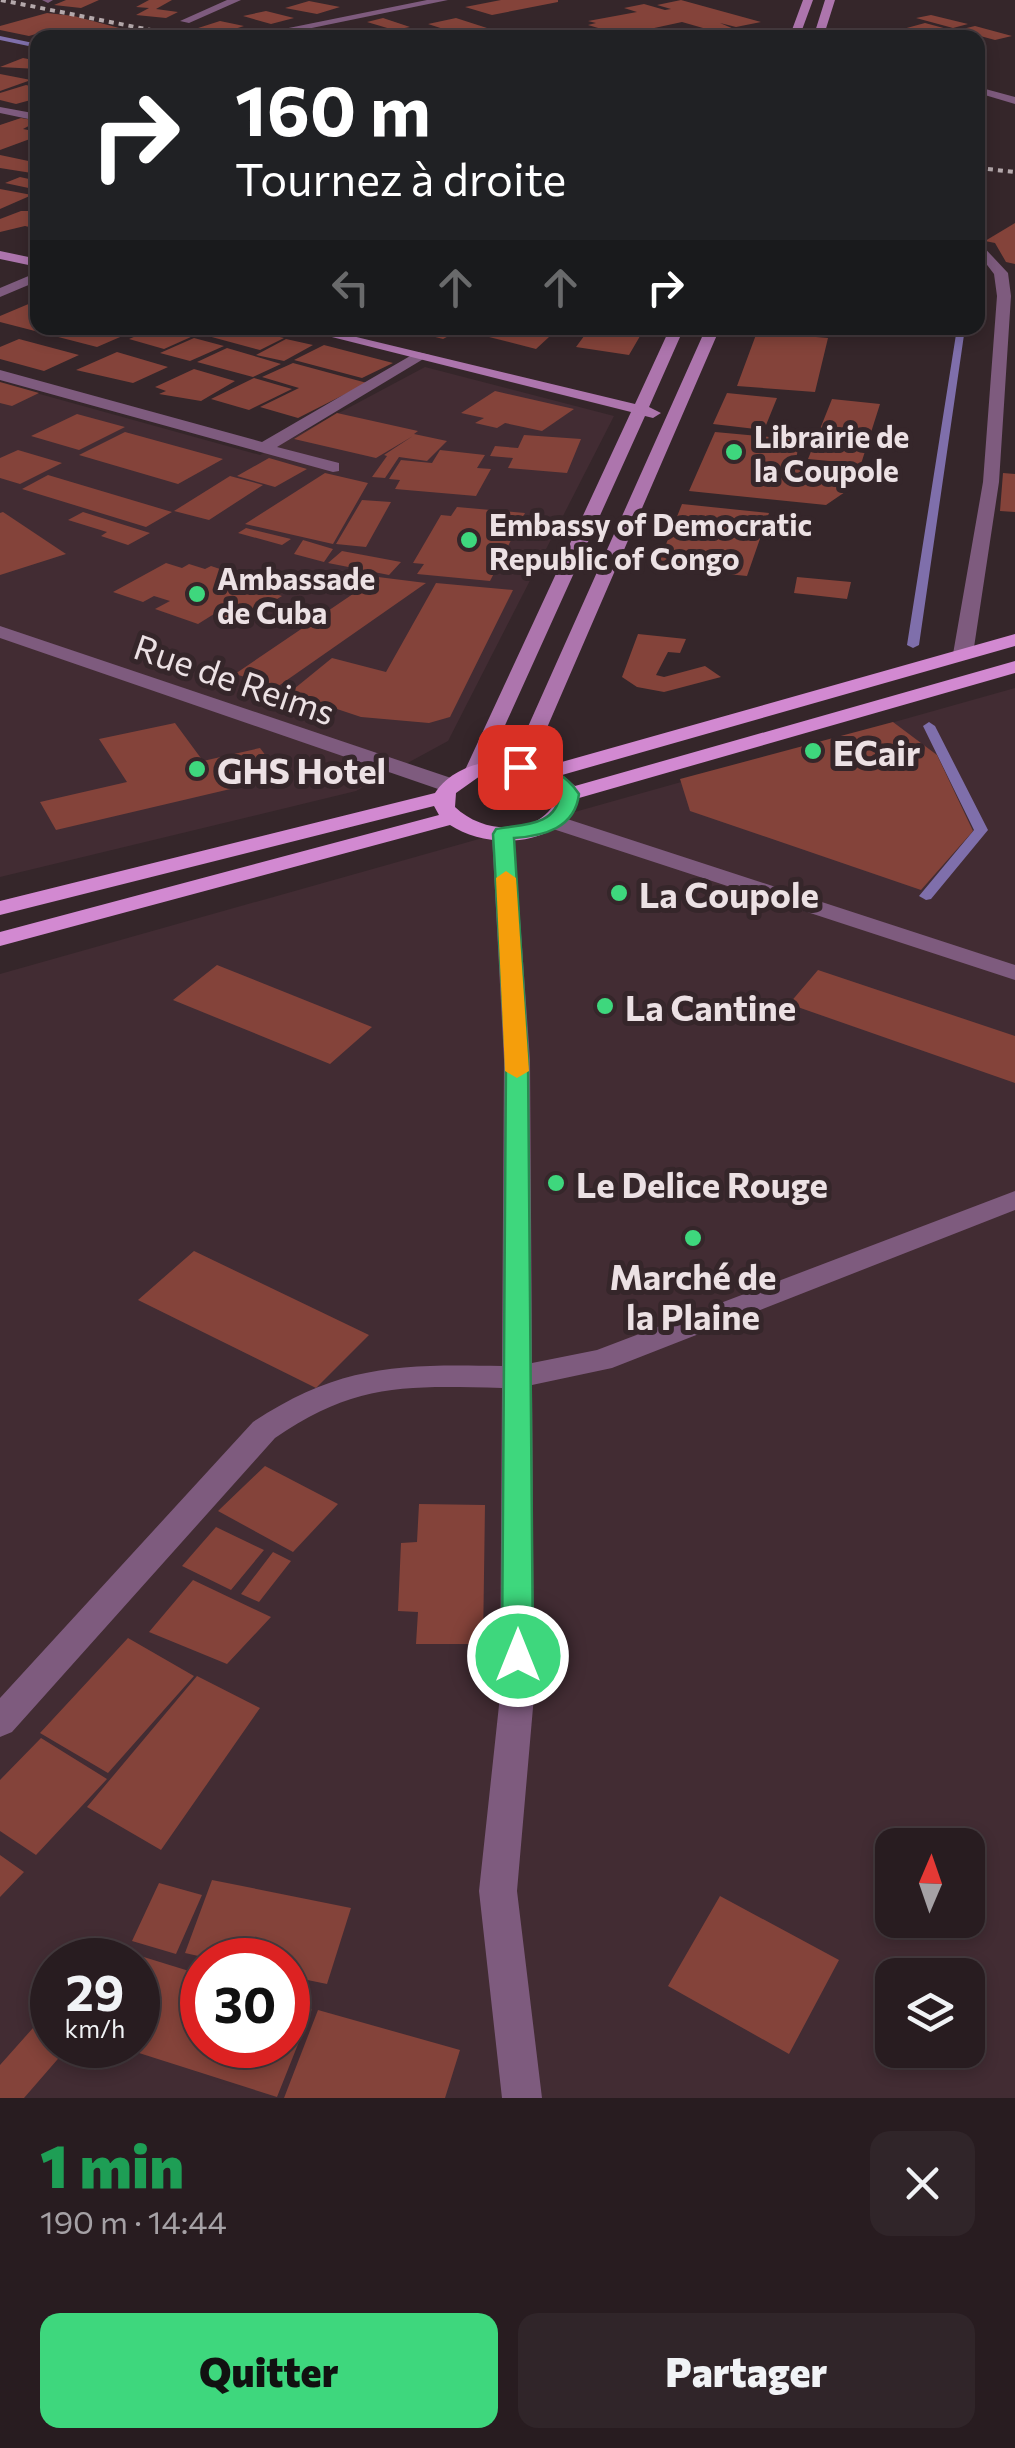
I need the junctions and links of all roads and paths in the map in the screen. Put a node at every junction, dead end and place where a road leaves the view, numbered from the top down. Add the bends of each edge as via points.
1 (236, 0) edge
2 (444, 0) edge
3 (808, 0) edge
4 (830, 0) edge
5 (357, 7) dead end
6 (376, 14) junction
7 (185, 22) dead end
8 (288, 30) edge
9 (797, 30) edge
10 (821, 30) edge
11 (985, 92) edge
12 (1015, 101) edge
13 (0, 110) edge
14 (30, 116) edge
15 (985, 254) edge
16 (0, 255) edge
17 (30, 262) edge
18 (30, 280) edge
19 (0, 293) edge
20 (334, 335) edge
21 (674, 335) edge
22 (711, 335) edge
23 (422, 355) junction
24 (0, 375) edge
25 (638, 410) junction
26 (675, 417) junction
27 (265, 447) junction
28 (333, 467) dead end
29 (0, 632) edge
30 (1015, 640) edge
31 (963, 654) junction
32 (1015, 667) edge
33 (520, 767) junction
34 (476, 770) junction
35 (546, 773) junction
36 (570, 794) junction
37 (448, 800) junction
38 (555, 822) junction
39 (503, 834) junction
40 (0, 908) edge
41 (0, 939) edge
42 (1015, 973) edge
43 (1015, 1200) edge
44 (518, 1378) junction
45 (0, 1722) edge
46 (522, 2098) edge

1 - 7 street
2 - 6 street
3 - 9 main road
4 - 10 main road
5 - 6 street
6 - 8 street
11 - 12 street
13 - 14 street
15 - 31 street via 1001,273 1004,296 991,482
16 - 17 main road
18 - 19 street
20 - 23 main road
21 - 25 main road
22 - 26 main road
23 - 25 main road
23 - 27 street
24 - 27 street
25 - 26 main road
25 - 34 main road
26 - 33 main road
27 - 28 street
29 - 37 street, Rue de Reims
30 - 31 main road
31 - 35 main road
32 - 36 main road
33 - 34 main road
33 - 35 main road
34 - 37 main road
35 - 36 main road
36 - 38 main road via 568,809
37 - 39 main road via 474,829
37 - 40 main road
37 - 41 main road
38 - 39 main road
38 - 42 street
39 - 44 street via 517,1060
43 - 44 street via 652,1343
44 - 45 street via 406,1375 354,1384 295,1409 264,1430
44 - 46 street via 518,1696 498,1891

